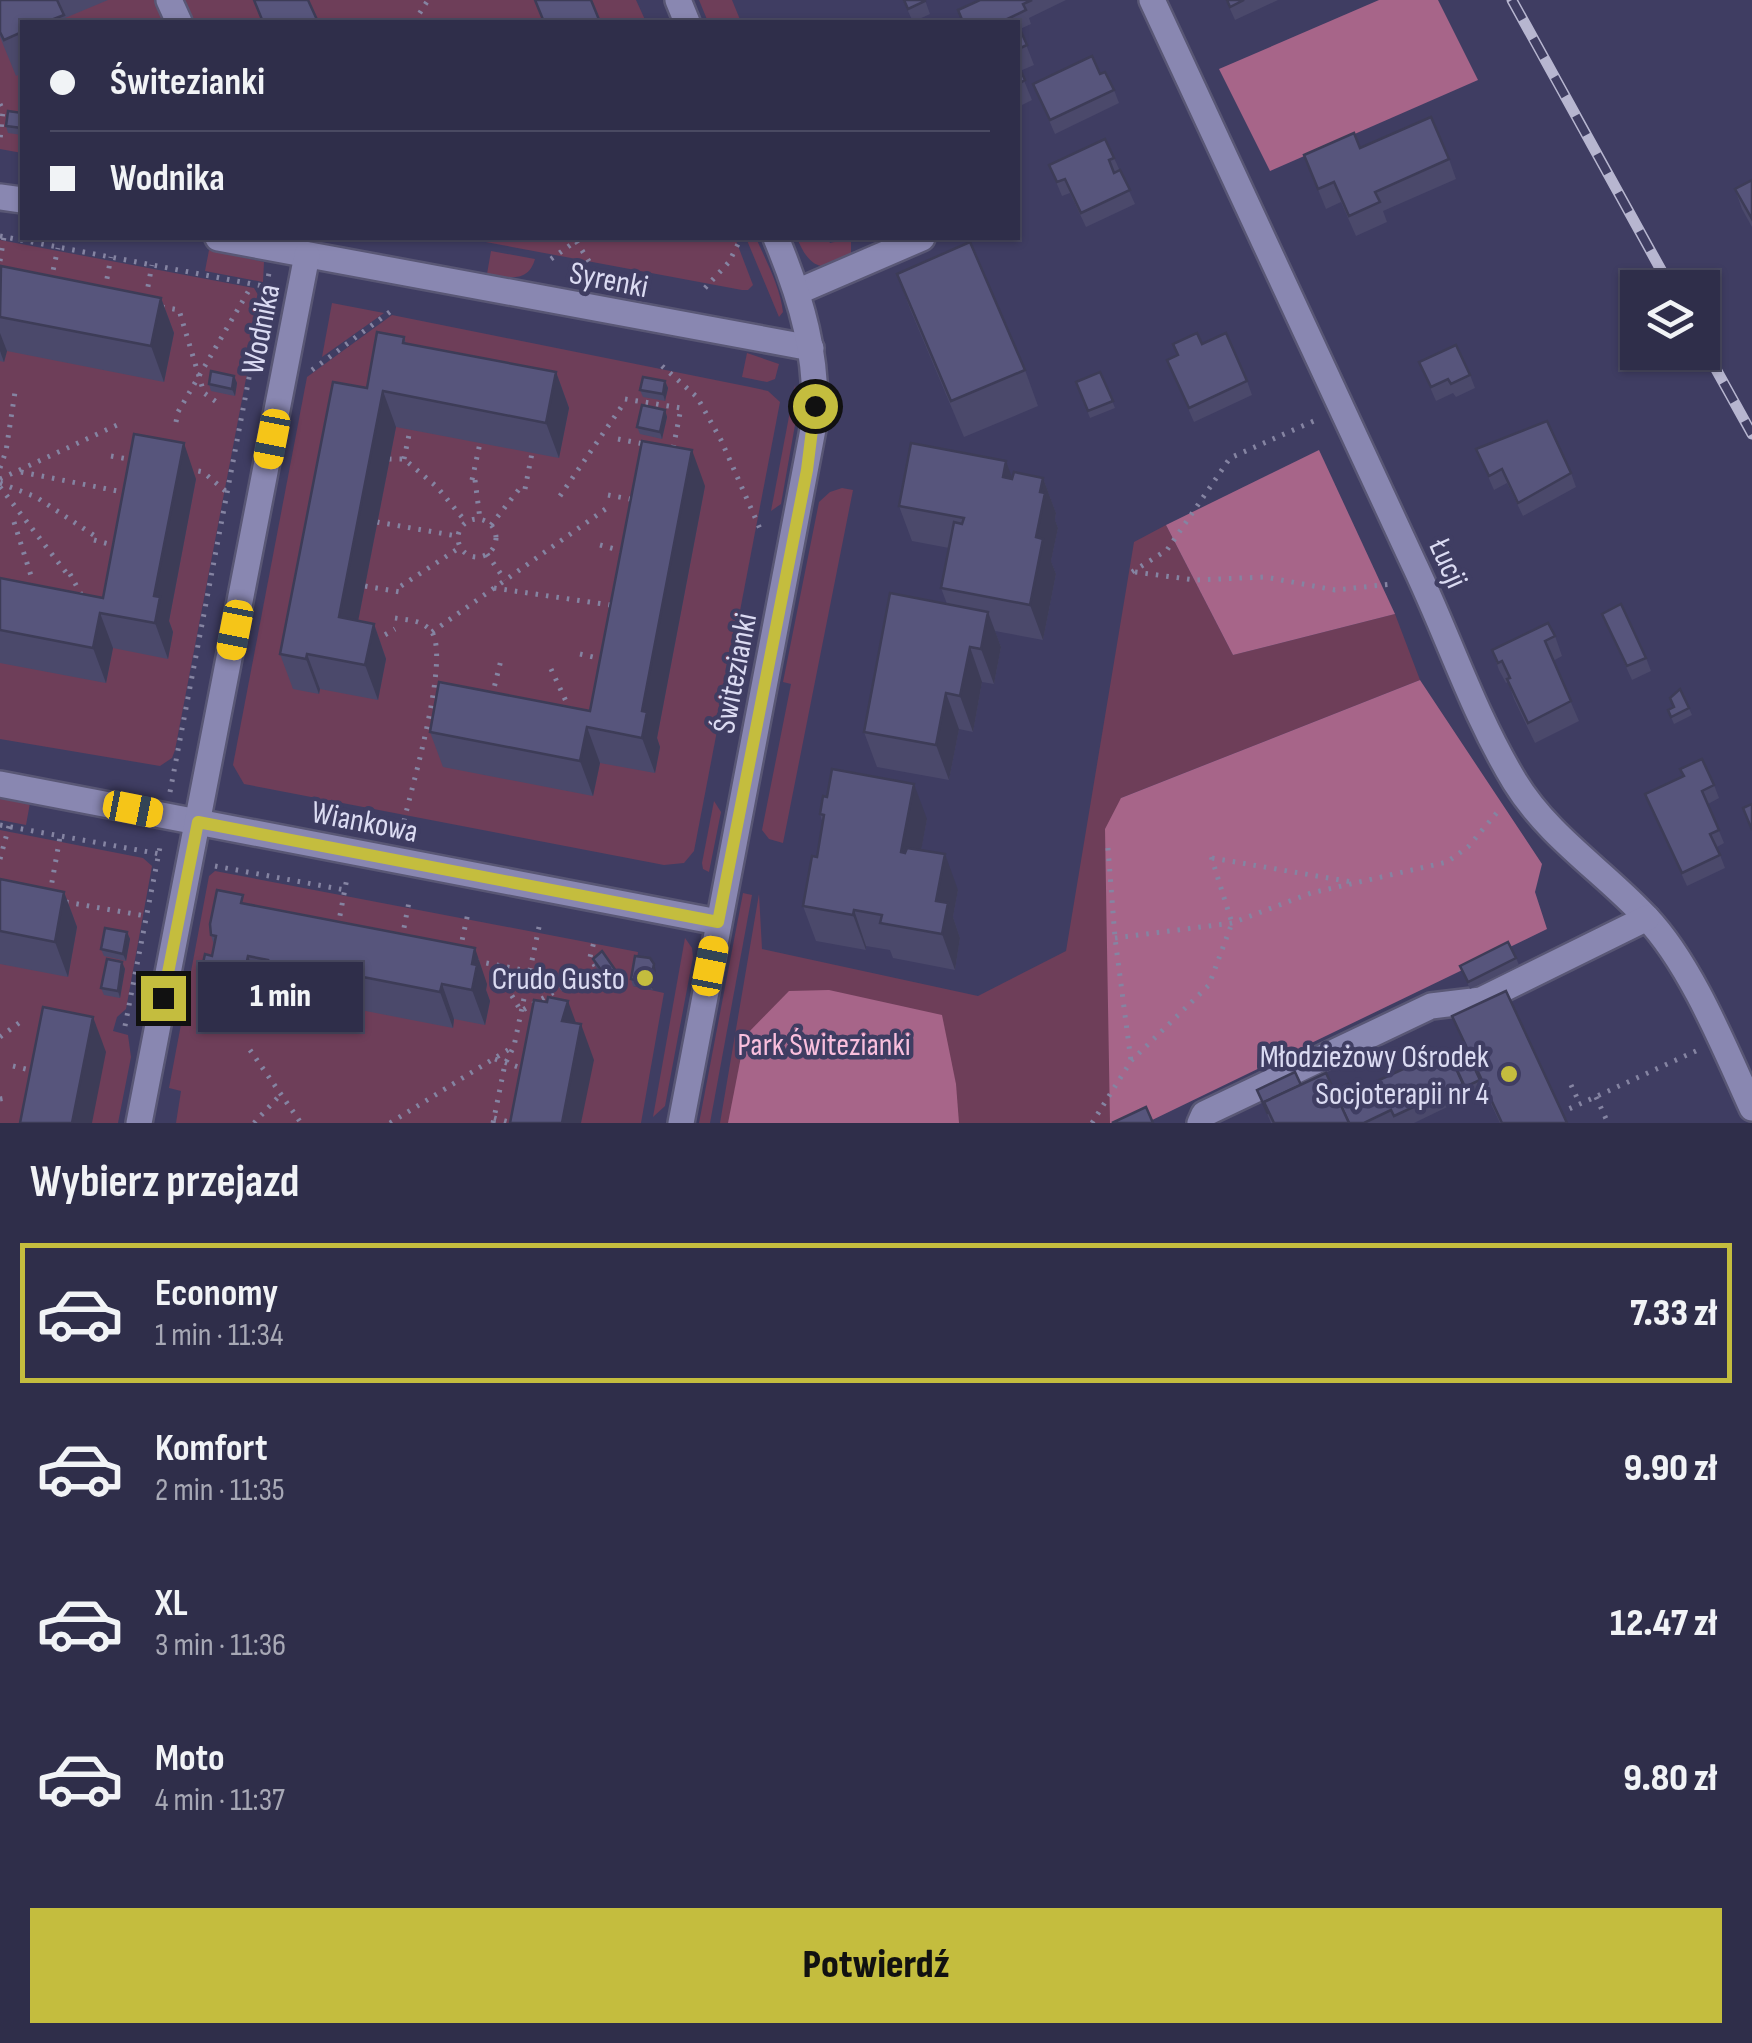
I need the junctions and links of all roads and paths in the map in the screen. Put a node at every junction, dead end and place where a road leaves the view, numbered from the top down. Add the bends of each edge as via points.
1 (1152, 0) edge
2 (0, 104) edge
3 (2, 116) junction
4 (12, 117) edge
5 (1, 128) edge
6 (0, 140) edge
7 (2, 237) edge
8 (244, 240) edge
9 (576, 240) edge
10 (578, 240) edge
11 (740, 240) edge
12 (777, 240) edge
13 (917, 240) edge
14 (269, 242) edge
15 (58, 248) junction
16 (308, 255) junction
17 (111, 258) junction
18 (551, 259) dead end
19 (0, 261) edge
20 (152, 266) junction
21 (592, 266) dead end
22 (253, 284) junction
23 (704, 288) dead end
24 (797, 292) junction
25 (49, 293) edge
26 (102, 303) edge
27 (811, 348) junction
28 (662, 366) dead end
29 (199, 377) junction
30 (14, 392) dead end
31 (218, 403) dead end
32 (1340, 409) junction
33 (176, 422) dead end
34 (117, 425) dead end
35 (410, 430) edge
36 (618, 439) dead end
37 (480, 443) edge
38 (532, 452) edge
39 (111, 456) dead end
40 (389, 458) dead end
41 (404, 458) junction
42 (148, 462) edge
43 (0, 468) edge
44 (185, 468) edge
45 (18, 471) junction
46 (0, 483) edge
47 (228, 494) junction
48 (608, 495) dead end
49 (142, 496) edge
50 (560, 496) dead end
51 (650, 504) edge
52 (606, 508) dead end
53 (480, 520) junction
54 (14, 522) dead end
55 (377, 522) dead end
56 (466, 522) junction
57 (491, 525) junction
58 (761, 532) dead end
59 (458, 536) junction
60 (600, 546) dead end
61 (459, 548) junction
62 (132, 550) edge
63 (486, 554) junction
64 (640, 556) edge
65 (505, 580) junction
66 (32, 582) edge
67 (1400, 584) dead end
68 (365, 586) dead end
69 (494, 588) junction
70 (630, 609) edge
71 (90, 612) edge
72 (395, 618) dead end
73 (395, 629) dead end
74 (432, 632) junction
75 (368, 645) edge
76 (580, 654) dead end
77 (501, 660) dead end
78 (619, 663) edge
79 (551, 669) dead end
80 (490, 704) edge
81 (575, 722) edge
82 (1515, 783) junction
83 (0, 784) edge
84 (166, 816) junction
85 (404, 821) dead end
86 (198, 822) junction
87 (9, 826) dead end
88 (60, 837) dead end
89 (1108, 848) dead end
90 (0, 859) edge
91 (1357, 882) junction
92 (344, 890) dead end
93 (409, 902) dead end
94 (468, 913) dead end
95 (146, 916) junction
96 (1647, 918) junction
97 (718, 922) junction
98 (1232, 923) junction
99 (539, 927) dead end
100 (335, 938) edge
101 (596, 938) dead end
102 (1115, 938) junction
103 (400, 950) edge
104 (493, 964) junction
105 (595, 966) edge
106 (530, 971) junction
107 (575, 980) junction
108 (606, 981) edge
109 (520, 1010) junction
110 (23, 1020) dead end
111 (125, 1026) dead end
112 (0, 1037) edge
113 (1720, 1040) junction
114 (514, 1046) junction
115 (250, 1050) dead end
116 (494, 1058) junction
117 (1131, 1062) junction
118 (506, 1064) junction
119 (13, 1066) dead end
120 (540, 1074) edge
121 (50, 1075) edge
122 (1571, 1085) dead end
123 (281, 1094) junction
124 (1596, 1098) junction
125 (1580, 1104) junction
126 (1752, 1108) edge
127 (1560, 1114) edge
128 (493, 1121) edge
129 (139, 1123) edge
130 (254, 1123) edge
131 (301, 1123) edge
132 (390, 1123) edge
133 (513, 1123) edge
134 (681, 1123) edge
135 (1092, 1123) edge
136 (1200, 1123) edge
137 (1608, 1123) edge

1 - 32 street, Łucji
2 - 3 path
3 - 4 path
3 - 5 path
5 - 6 path
7 - 15 path
7 - 19 path
8 - 14 street, Syrenki
9 - 18 path
10 - 21 path
11 - 23 path
12 - 24 street, Świtezianki
13 - 24 street
14 - 16 street, Syrenki
15 - 17 path
15 - 25 path
16 - 27 street, Syrenki
16 - 86 street, Wodnika
17 - 20 path
17 - 26 path
20 - 22 path
20 - 29 path via 145,303 179,310
22 - 29 path
22 - 47 path via 268,288
24 - 27 street, Świtezianki
27 - 97 street, Świtezianki via 815,406 807,470
28 - 58 path via 697,397
29 - 31 path via 204,393
29 - 33 path
30 - 43 path
32 - 67 path via 1230,458 1167,550 1132,572 1196,580 1265,577 1335,590
32 - 82 street, Łucji
34 - 45 path
35 - 41 path
36 - 50 path via 673,449 681,408 624,401
37 - 53 path via 473,480
38 - 57 path via 522,488
39 - 42 path
40 - 41 path
41 - 56 path
44 - 47 path via 203,472
45 - 46 path
45 - 49 path
46 - 62 path via 36,496 95,538
46 - 71 path
47 - 84 path
48 - 51 path
52 - 65 path
53 - 56 path
53 - 57 path
54 - 66 path
55 - 59 path
56 - 59 path
57 - 63 path via 498,538
59 - 61 path
60 - 64 path
61 - 63 path via 478,558
61 - 68 path via 400,589
63 - 65 path
65 - 69 path
69 - 70 path
69 - 74 path
72 - 74 path via 415,620
73 - 75 path
74 - 85 path via 437,674
76 - 78 path
77 - 80 path
79 - 81 path
82 - 91 path via 1468,848 1446,862
82 - 96 street, Łucji via 1580,858
83 - 84 street, Wiankowa
84 - 86 street, Wiankowa
84 - 95 path
86 - 97 street, Wiankowa
86 - 129 street, Wodnika
87 - 90 path
88 - 95 path via 48,899
89 - 102 path
91 - 98 path
91 - 98 path via 1211,856
92 - 100 path
93 - 103 path
94 - 104 path via 459,957
95 - 111 path
96 - 113 street, Łucji
96 - 136 street via 1481,1000 1432,1006 1204,1114
97 - 134 street, Świtezianki
98 - 102 path
98 - 117 path via 1209,985
99 - 106 path
101 - 105 path via 590,957
102 - 117 path
104 - 106 path
104 - 109 path
106 - 107 path
106 - 109 path
107 - 108 path
107 - 109 path
109 - 114 path
110 - 112 path
113 - 124 path
113 - 126 street, Łucji
114 - 116 path
114 - 118 path
115 - 123 path
116 - 118 path
116 - 132 path
117 - 135 path
118 - 120 path
118 - 128 path
119 - 121 path
122 - 125 path
123 - 130 path
123 - 131 path
124 - 125 path
124 - 137 path
125 - 127 path
128 - 133 path

